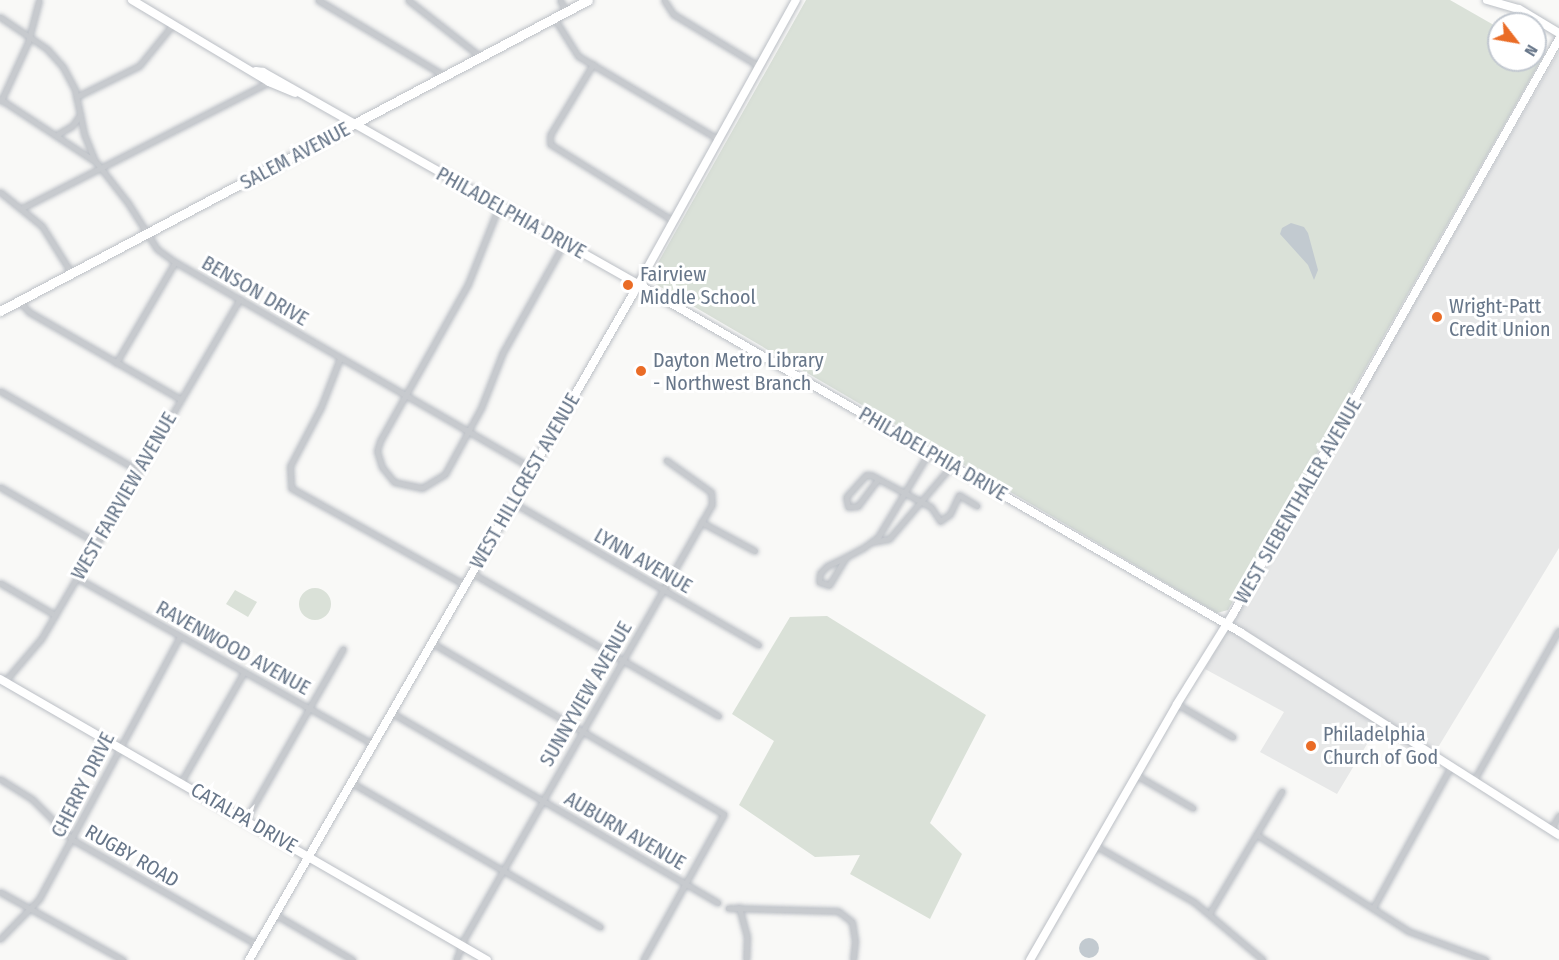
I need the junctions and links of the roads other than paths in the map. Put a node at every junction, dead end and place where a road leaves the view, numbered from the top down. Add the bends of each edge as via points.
1 (39, 0) edge
2 (132, 0) edge
3 (318, 0) edge
4 (408, 0) edge
5 (560, 0) edge
6 (588, 0) edge
7 (664, 0) edge
8 (796, 0) edge
9 (1487, 0) edge
10 (566, 12) junction
11 (0, 17) edge
12 (554, 18) junction
13 (174, 24) junction
14 (1559, 33) edge
15 (30, 36) junction
16 (1559, 39) edge
17 (481, 57) junction
18 (593, 64) junction
19 (759, 66) junction
20 (256, 71) junction
21 (446, 77) junction
22 (269, 82) junction
23 (296, 93) junction
24 (76, 97) junction
25 (1, 100) edge
26 (80, 116) junction
27 (353, 125) junction
28 (58, 134) junction
29 (718, 139) junction
30 (96, 162) junction
31 (100, 168) junction
32 (0, 192) edge
33 (499, 206) junction
34 (22, 208) junction
35 (672, 220) junction
36 (148, 235) junction
37 (564, 243) junction
38 (175, 262) junction
39 (72, 274) junction
40 (636, 283) junction
41 (240, 299) junction
42 (19, 301) junction
43 (0, 311) edge
44 (340, 358) junction
45 (116, 363) junction
46 (0, 391) edge
47 (404, 397) junction
48 (180, 399) junction
49 (468, 432) junction
50 (929, 452) junction
51 (666, 460) dead end
52 (952, 465) junction
53 (532, 468) junction
54 (139, 471) junction
55 (878, 479) junction
56 (0, 487) edge
57 (904, 493) junction
58 (512, 502) junction
59 (923, 503) junction
60 (977, 506) dead end
61 (701, 522) junction
62 (871, 542) junction
63 (97, 543) junction
64 (755, 551) dead end
65 (846, 557) junction
66 (472, 573) junction
67 (77, 578) junction
68 (0, 583) edge
69 (465, 585) junction
70 (663, 590) junction
71 (55, 615) junction
72 (1224, 625) junction
73 (1559, 630) edge
74 (180, 636) junction
75 (432, 643) junction
76 (759, 645) dead end
77 (343, 649) dead end
78 (623, 660) junction
79 (244, 672) junction
80 (2, 682) edge
81 (1177, 704) junction
82 (309, 708) junction
83 (392, 713) junction
84 (719, 716) dead end
85 (583, 731) junction
86 (1233, 737) dead end
87 (374, 745) junction
88 (120, 747) junction
89 (1452, 766) junction
90 (1136, 775) junction
91 (0, 779) edge
92 (1474, 780) junction
93 (181, 782) junction
94 (352, 783) junction
95 (1282, 791) dead end
96 (543, 801) junction
97 (1193, 808) dead end
98 (1559, 815) edge
99 (246, 819) junction
100 (1551, 829) junction
101 (1257, 835) junction
102 (1559, 835) edge
103 (73, 840) junction
104 (1096, 846) junction
105 (311, 856) junction
106 (503, 871) junction
107 (686, 884) junction
108 (0, 891) edge
109 (718, 903) dead end
110 (739, 907) junction
111 (32, 908) junction
112 (728, 908) dead end
113 (1373, 908) junction
114 (1209, 914) junction
115 (276, 915) junction
116 (600, 927) dead end
117 (0, 939) edge
118 (258, 945) junction
119 (463, 946) junction
120 (123, 960) edge
121 (249, 960) edge
122 (353, 960) edge
123 (456, 960) edge
124 (487, 960) edge
125 (643, 960) edge
126 (746, 960) edge
127 (853, 960) edge
128 (1030, 960) edge
129 (1263, 960) edge
130 (1486, 960) edge

1 - 15 street
2 - 13 main road, PHILADELPHIA DRIVE
3 - 21 street
4 - 17 street
5 - 10 street
6 - 10 main road, SALEM AVENUE
7 - 19 street via 673,14
8 - 19 main road, WEST HILLCREST AVENUE
9 - 14 main road via 1519,9
10 - 12 main road, SALEM AVENUE
11 - 15 street
12 - 17 main road, SALEM AVENUE
12 - 18 street via 571,48
13 - 20 main road, PHILADELPHIA DRIVE
13 - 24 street via 139,66
15 - 24 street via 60,63
15 - 25 street
16 - 72 main road, WEST SIEBENTHALER AVENUE
17 - 21 main road, SALEM AVENUE
18 - 29 street
18 - 35 street via 550,135 550,144
19 - 29 main road, WEST HILLCREST AVENUE
20 - 22 main road, PHILADELPHIA DRIVE
20 - 23 main road, PHILADELPHIA DRIVE
21 - 27 main road, SALEM AVENUE
22 - 23 main road, PHILADELPHIA DRIVE
22 - 31 street
23 - 27 main road, PHILADELPHIA DRIVE
24 - 26 street
25 - 28 street, BENSON DRIVE
26 - 28 street
26 - 30 street
27 - 33 main road, PHILADELPHIA DRIVE
27 - 36 main road, SALEM AVENUE
28 - 30 street, BENSON DRIVE
29 - 35 main road, WEST HILLCREST AVENUE
30 - 31 street, BENSON DRIVE
31 - 34 street
31 - 36 street, BENSON DRIVE
32 - 34 street
33 - 37 main road, PHILADELPHIA DRIVE
33 - 47 street via 472,275
34 - 39 street via 51,236
35 - 40 main road, WEST HILLCREST AVENUE
36 - 38 street, BENSON DRIVE via 157,249
36 - 39 main road, SALEM AVENUE
37 - 40 main road, PHILADELPHIA DRIVE
37 - 49 street via 503,352
38 - 41 street, BENSON DRIVE
38 - 45 street
39 - 42 main road, SALEM AVENUE
40 - 50 main road, PHILADELPHIA DRIVE
40 - 53 main road, WEST HILLCREST AVENUE
41 - 44 street, BENSON DRIVE
41 - 48 street, WEST FAIRVIEW AVENUE
42 - 43 main road, SALEM AVENUE
42 - 45 street via 29,312
44 - 47 street, BENSON DRIVE
44 - 69 street via 330,388 290,466 289,478 295,492
45 - 48 street
46 - 54 street
47 - 49 street, BENSON DRIVE
47 - 49 street via 377,451 382,467 394,482 416,488 435,483
48 - 54 street, WEST FAIRVIEW AVENUE
49 - 53 street, BENSON DRIVE
50 - 52 main road, PHILADELPHIA DRIVE
50 - 57 street
51 - 61 street, SUNNYVIEW AVENUE via 711,492 712,505
52 - 59 street
52 - 72 main road, PHILADELPHIA DRIVE
53 - 58 main road, WEST HILLCREST AVENUE
54 - 63 street, WEST FAIRVIEW AVENUE
55 - 55 street via 864,476 846,497 848,507 858,506
55 - 57 street
56 - 63 street
57 - 59 street
57 - 62 street
58 - 66 main road, WEST HILLCREST AVENUE
58 - 70 street, LYNN AVENUE
59 - 60 street via 940,521 950,514 959,495
59 - 62 street via 889,538
61 - 64 street
61 - 70 street, SUNNYVIEW AVENUE
62 - 65 street
63 - 67 street, WEST FAIRVIEW AVENUE
65 - 65 street via 827,566 820,573 819,582 828,585
66 - 69 main road, WEST HILLCREST AVENUE
66 - 78 street
67 - 71 street, WEST FAIRVIEW AVENUE
67 - 74 street, RAVENWOOD AVENUE
68 - 71 street
69 - 75 main road, WEST HILLCREST AVENUE
70 - 76 street, LYNN AVENUE
70 - 78 street, SUNNYVIEW AVENUE
71 - 80 street, WEST FAIRVIEW AVENUE via 36,646
72 - 81 main road, WEST SIEBENTHALER AVENUE
72 - 89 main road, PHILADELPHIA DRIVE
73 - 92 street
74 - 79 street, RAVENWOOD AVENUE
74 - 88 street, CHERRY DRIVE
75 - 83 main road, WEST HILLCREST AVENUE
75 - 85 street
77 - 82 street
78 - 84 street
78 - 85 street, SUNNYVIEW AVENUE
79 - 82 street, RAVENWOOD AVENUE
79 - 93 street
80 - 88 main road, CATALPA DRIVE
81 - 86 street
81 - 90 main road, WEST SIEBENTHALER AVENUE
82 - 87 street, RAVENWOOD AVENUE
82 - 99 street
83 - 87 main road, WEST HILLCREST AVENUE
83 - 96 street, AUBURN AVENUE
85 - 96 street, SUNNYVIEW AVENUE
85 - 107 street via 725,815
87 - 94 main road, WEST HILLCREST AVENUE
88 - 93 main road, CATALPA DRIVE
88 - 103 street, CHERRY DRIVE via 87,804
89 - 92 main road, PHILADELPHIA DRIVE
89 - 113 street
90 - 97 street
90 - 104 main road, WEST SIEBENTHALER AVENUE
91 - 103 street, RUGBY ROAD via 32,799
92 - 100 main road, PHILADELPHIA DRIVE
93 - 99 main road, CATALPA DRIVE
94 - 105 main road, WEST HILLCREST AVENUE
94 - 106 street
95 - 101 street
96 - 106 street, SUNNYVIEW AVENUE
96 - 107 street, AUBURN AVENUE
98 - 100 street
99 - 105 main road, CATALPA DRIVE
100 - 102 main road, PHILADELPHIA DRIVE
101 - 113 street
101 - 114 street
103 - 111 street, CHERRY DRIVE
103 - 118 street, RUGBY ROAD
104 - 114 street
104 - 128 main road, WEST SIEBENTHALER AVENUE
105 - 115 main road, WEST HILLCREST AVENUE
105 - 119 main road, CATALPA DRIVE
106 - 116 street
106 - 119 street, SUNNYVIEW AVENUE
107 - 109 street, AUBURN AVENUE
107 - 125 street
108 - 111 street
110 - 112 street
110 - 126 street via 747,936
110 - 127 street via 838,911 852,922
111 - 117 street, CHERRY DRIVE
111 - 120 street
113 - 130 street via 1418,936
114 - 129 street
115 - 118 main road, WEST HILLCREST AVENUE
115 - 122 street
118 - 121 main road, WEST HILLCREST AVENUE
119 - 123 street, SUNNYVIEW AVENUE
119 - 124 main road, CATALPA DRIVE

